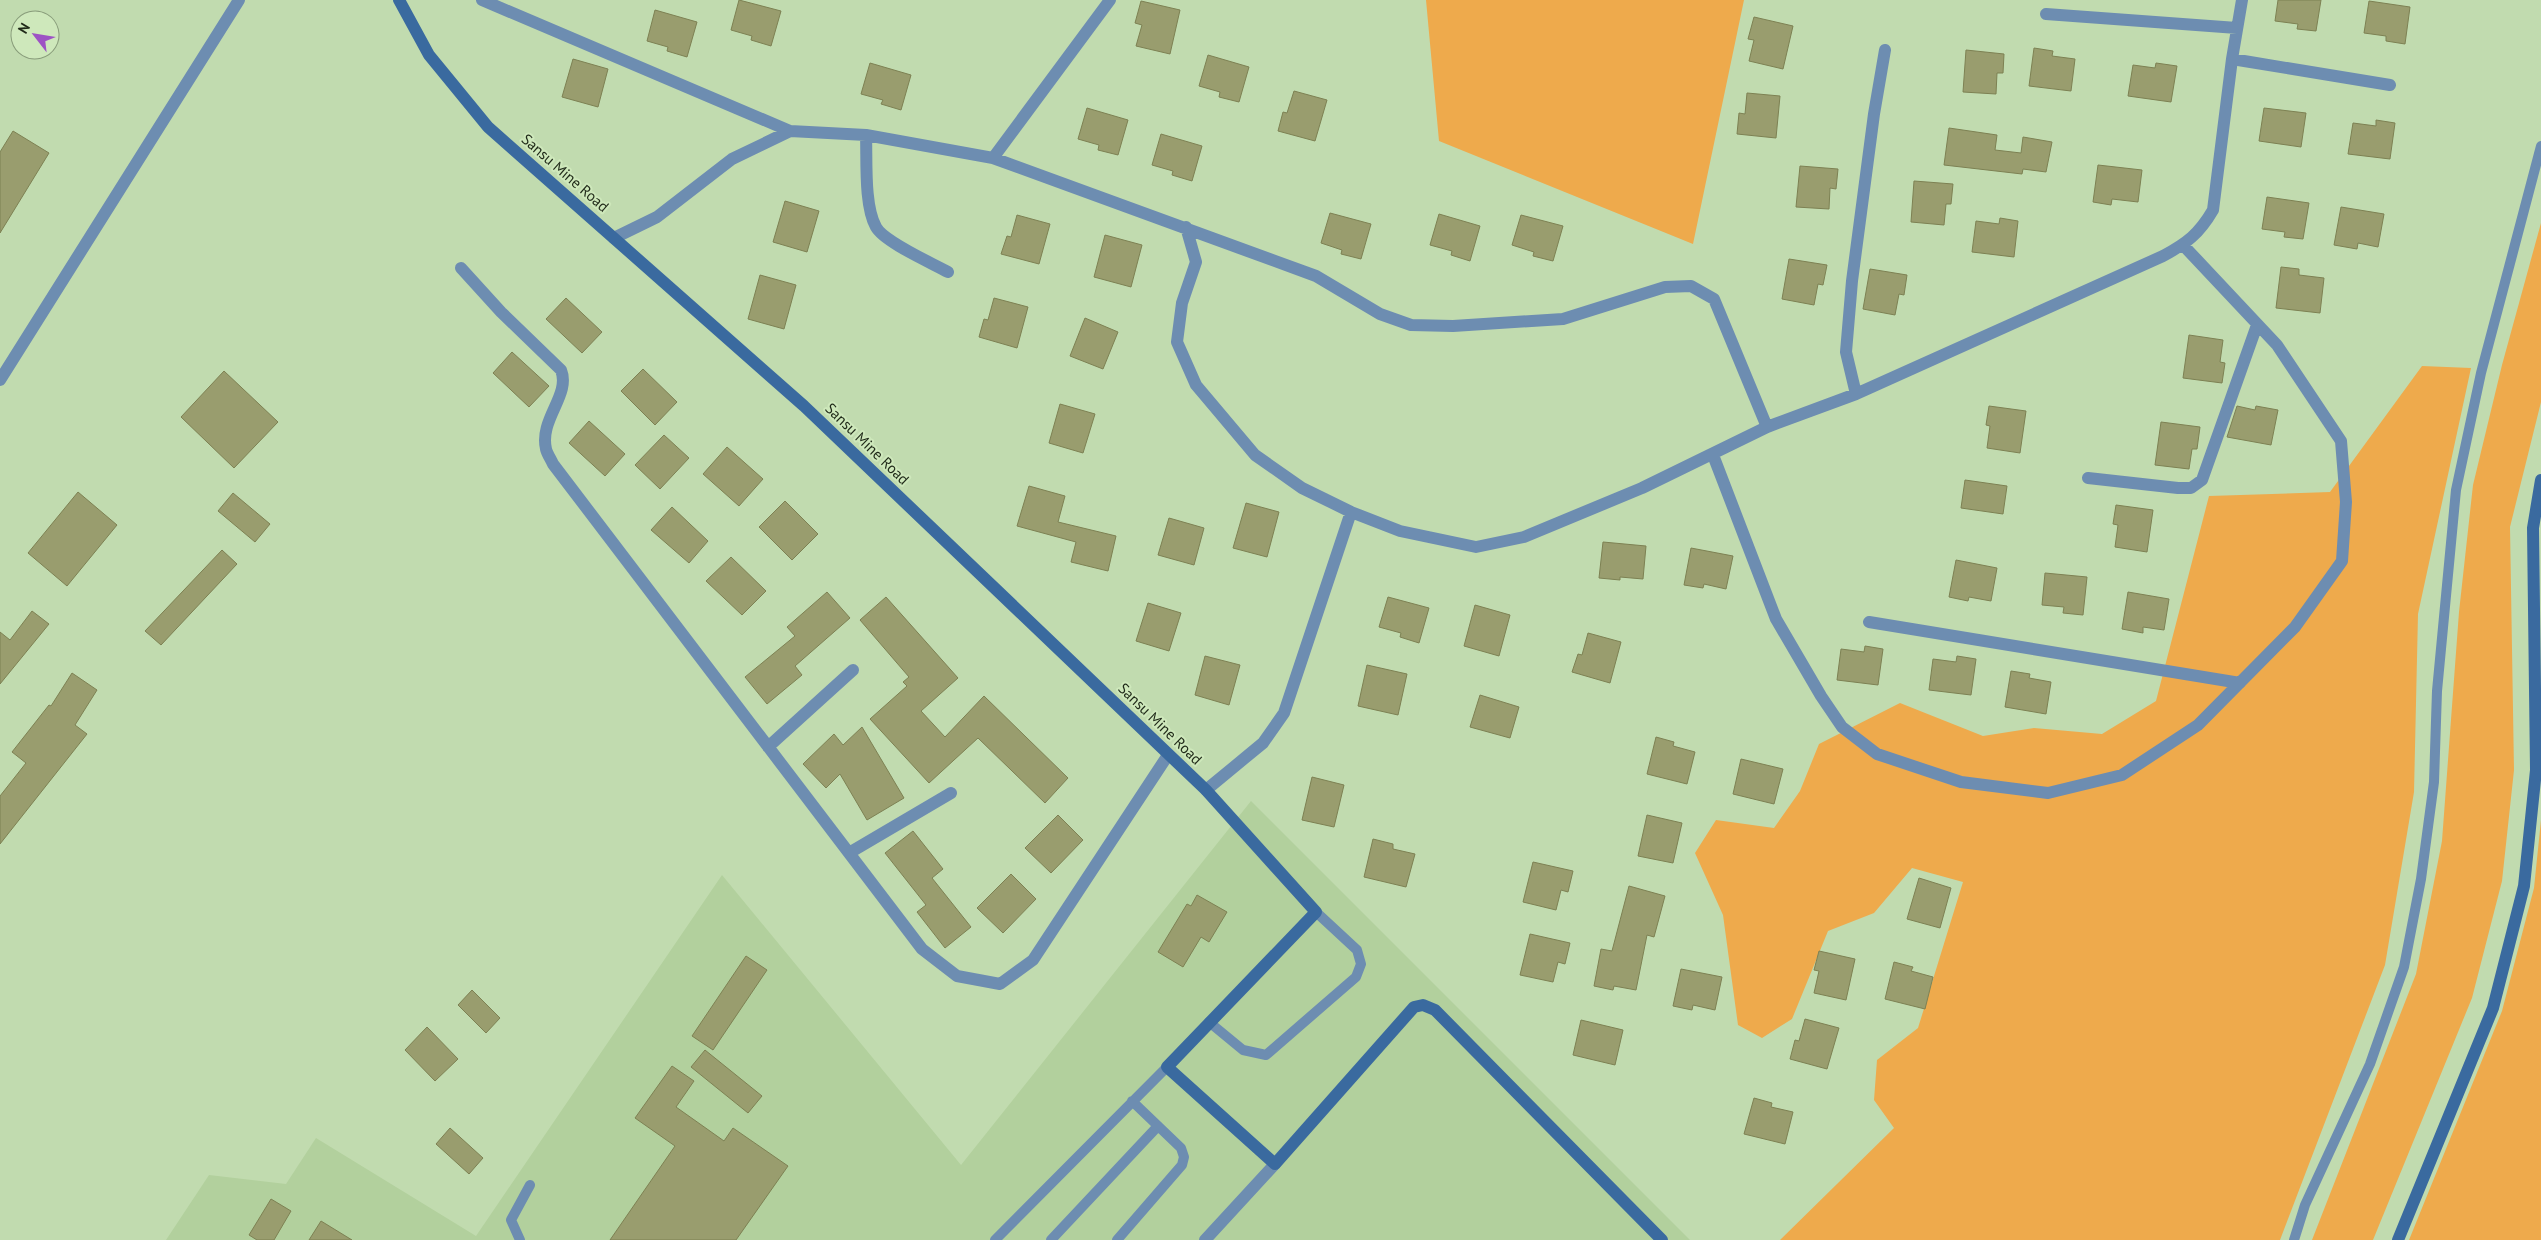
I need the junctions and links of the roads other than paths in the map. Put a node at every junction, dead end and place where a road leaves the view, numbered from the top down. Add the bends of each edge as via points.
1 (239, 0) edge
2 (400, 0) edge
3 (482, 0) edge
4 (1110, 0) edge
5 (2242, 0) edge
6 (2046, 14) dead end
7 (2237, 28) junction
8 (1885, 50) dead end
9 (2232, 59) junction
10 (2390, 85) dead end
11 (790, 131) junction
12 (866, 135) junction
13 (2541, 146) edge
14 (993, 158) junction
15 (1186, 227) junction
16 (614, 238) junction
17 (2183, 245) junction
18 (461, 268) dead end
19 (948, 272) dead end
20 (2257, 325) junction
21 (0, 380) edge
22 (1856, 394) junction
23 (1767, 427) junction
24 (1713, 455) junction
25 (2088, 478) dead end
26 (2541, 480) edge
27 (1351, 512) junction
28 (1869, 622) dead end
29 (853, 670) dead end
30 (2240, 683) junction
31 (768, 747) junction
32 (1168, 755) junction
33 (1206, 790) junction
34 (951, 793) dead end
35 (849, 853) junction
36 (1316, 912) junction
37 (1209, 1022) junction
38 (1167, 1067) junction
39 (1132, 1101) junction
40 (1158, 1126) junction
41 (1275, 1164) junction
42 (530, 1185) dead end
43 (999, 1239) edge
44 (520, 1240) edge
45 (1051, 1240) edge
46 (1117, 1240) edge
47 (1205, 1240) edge
48 (1662, 1240) edge
49 (2294, 1240) edge
50 (2398, 1240) edge

1 - 21 street
2 - 16 street, Sansu Mine Road via 429,55 488,128
3 - 11 street
4 - 14 street
5 - 7 street
6 - 7 street
7 - 9 street
8 - 22 street via 1852,281 1846,352
9 - 10 street
9 - 17 street via 2213,210 2201,230
11 - 12 street
11 - 16 street via 732,159 657,217
12 - 14 street
12 - 19 street via 870,204 876,228 892,242
13 - 49 lane via 2481,373 2456,490 2437,690 2434,782 2421,879 2404,966 2370,1064 2305,1205
14 - 15 street
15 - 23 street via 1316,276 1380,314 1411,325 1453,326 1562,319 1665,287 1691,286 1714,298
15 - 27 street via 1196,262 1182,303 1177,342 1196,385 1255,455 1302,488
16 - 32 street, Sansu Mine Road via 804,406
17 - 20 street
17 - 22 street
18 - 31 street via 561,370 565,380 546,432 546,449 553,464
20 - 25 street via 2202,480 2192,488 2178,488
20 - 30 street via 2278,345 2341,441 2346,502 2342,562 2295,627
22 - 23 street
23 - 24 street
24 - 27 street via 1524,537 1476,547 1400,531
24 - 30 street via 1776,619 1842,727 1877,754 1961,782 2048,793 2122,775 2198,725
26 - 50 street via 2533,528 2536,770 2524,886 2492,1008
27 - 33 street via 1284,713 1263,743
28 - 30 street
29 - 31 street
31 - 35 street
32 - 33 street, Sansu Mine Road
32 - 35 street via 1033,960 1000,984 957,976 922,949
33 - 36 street, Sansu Mine Road
34 - 35 street
36 - 37 street
36 - 37 lane via 1357,950 1361,964 1356,977 1266,1055 1243,1050
37 - 38 street
38 - 39 lane
38 - 41 street
39 - 40 lane
39 - 43 lane
40 - 45 lane
40 - 46 lane via 1181,1148 1182,1165
41 - 47 street
41 - 48 street via 1414,1007 1423,1005 1434,1010
42 - 44 lane via 511,1220

